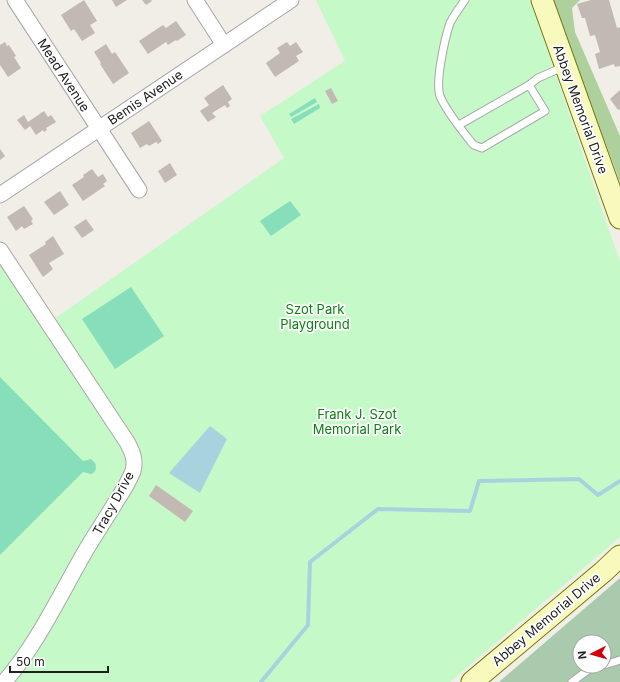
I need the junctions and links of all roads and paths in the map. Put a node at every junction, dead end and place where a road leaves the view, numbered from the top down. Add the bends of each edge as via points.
1 (15, 0) edge
2 (195, 0) edge
3 (291, 0) edge
4 (465, 0) edge
5 (542, 0) edge
6 (224, 45) junction
7 (565, 66) junction
8 (529, 85) junction
9 (459, 125) junction
10 (99, 128) junction
11 (139, 190) dead end
12 (0, 195) edge
13 (620, 218) edge
14 (0, 250) edge
15 (620, 556) edge
16 (583, 674) edge
17 (4, 682) edge
18 (472, 682) edge
19 (572, 682) edge

1 - 10 street, Mead Avenue
2 - 6 street
3 - 6 street, Bemis Avenue
4 - 9 lane via 450,23 442,57 439,88 444,105
5 - 7 main road, Abbey Memorial Drive
6 - 10 street, Bemis Avenue
7 - 8 lane
7 - 13 main road, Abbey Memorial Drive
8 - 9 lane
8 - 9 lane via 545,111 484,147 474,145
10 - 11 street, Mead Avenue
10 - 12 street, Bemis Avenue
14 - 17 street, Tracy Drive via 134,456 133,469 125,486 57,603
15 - 18 main road, Abbey Memorial Drive
16 - 19 lane

